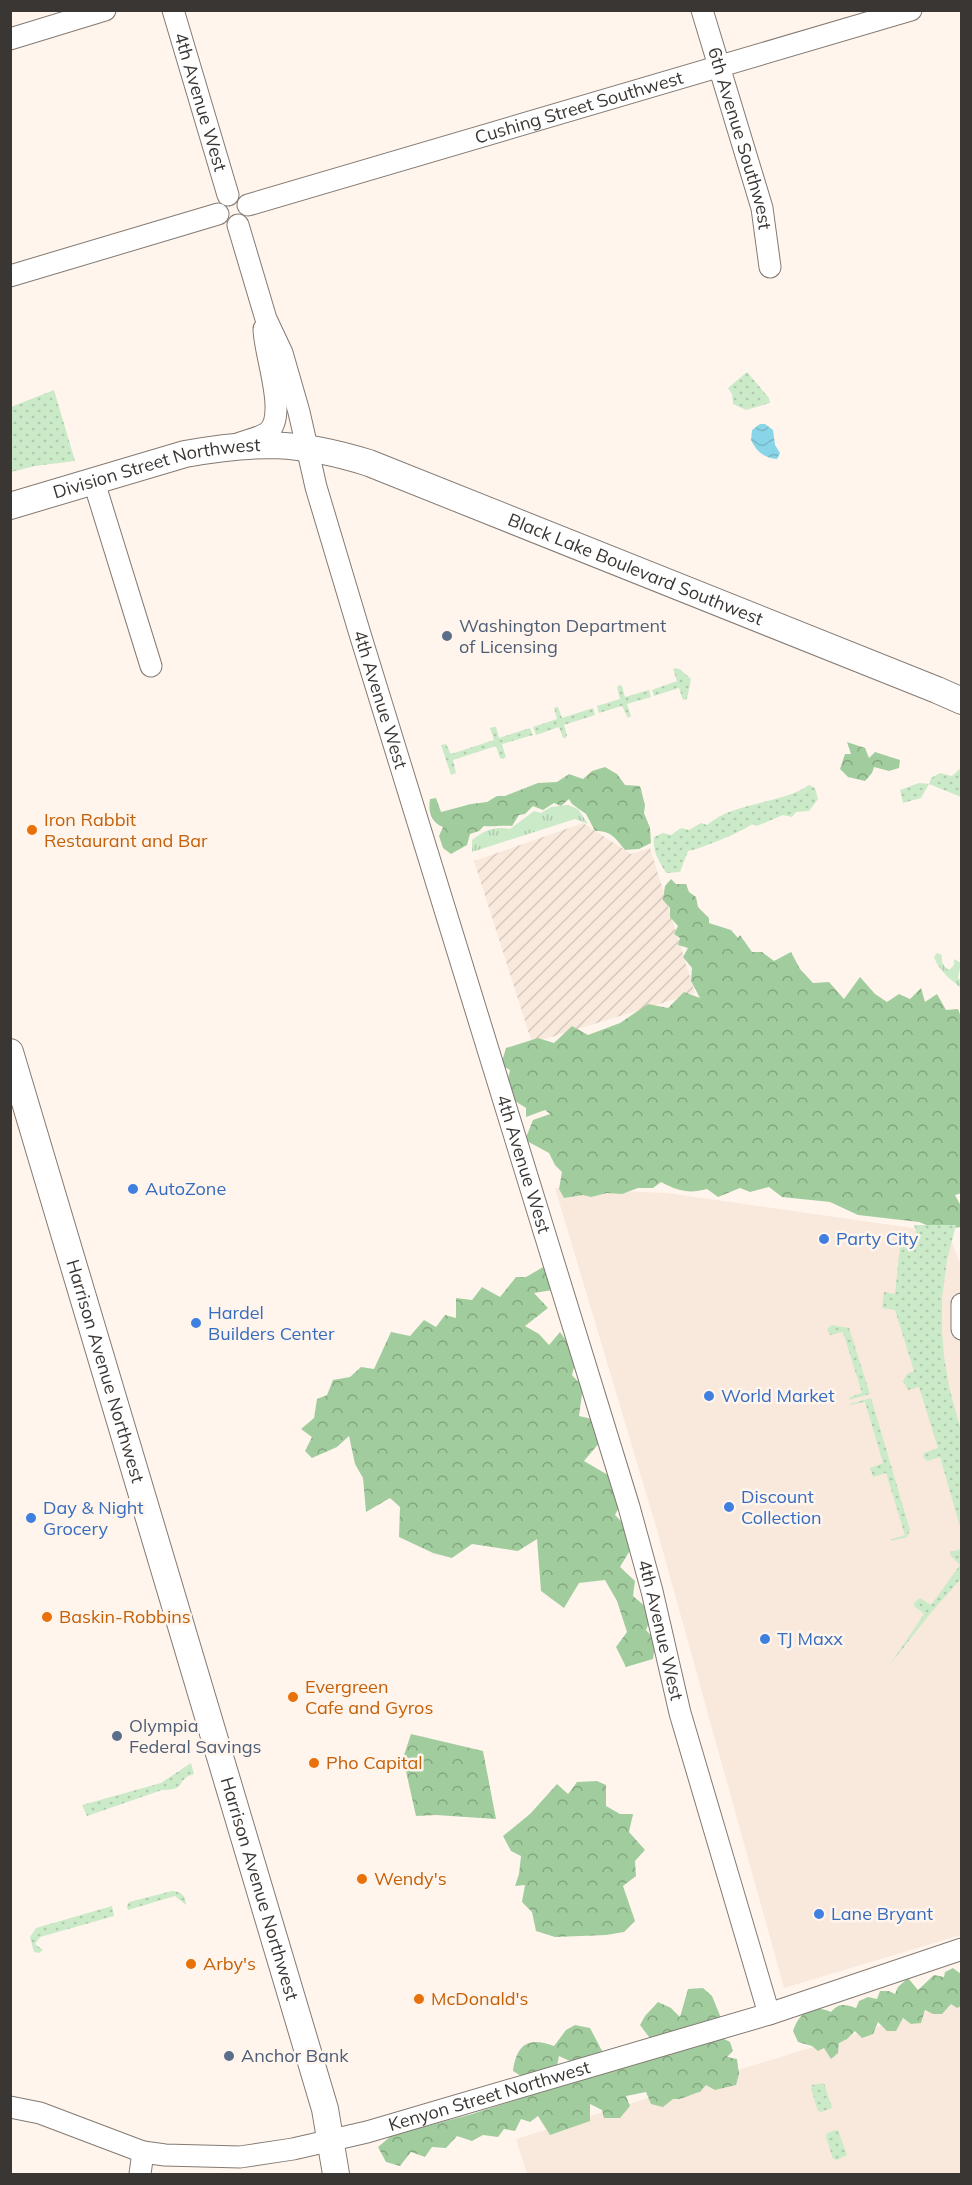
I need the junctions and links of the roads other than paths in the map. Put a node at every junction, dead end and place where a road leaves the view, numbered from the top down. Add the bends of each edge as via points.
1 (105, 10) edge
2 (173, 10) edge
3 (702, 10) edge
4 (911, 10) edge
5 (10, 39) edge
6 (720, 68) junction
7 (228, 195) junction
8 (248, 205) junction
9 (218, 214) junction
10 (238, 225) junction
11 (770, 267) dead end
12 (10, 276) edge
13 (266, 319) junction
14 (306, 447) junction
15 (225, 448) junction
16 (94, 482) junction
17 (10, 506) edge
18 (151, 666) dead end
19 (962, 701) edge
20 (10, 1052) edge
21 (962, 1304) edge
22 (962, 1329) edge
23 (962, 1949) edge
24 (769, 2014) junction
25 (10, 2107) edge
26 (330, 2141) junction
27 (143, 2152) junction
28 (140, 2175) edge
29 (336, 2175) edge

1 - 5 street
2 - 7 street, 4th Avenue West
3 - 6 street, 6th Avenue Southwest
4 - 6 street, Cushing Street Southwest
6 - 8 street, Cushing Street Southwest
6 - 11 street, 6th Avenue Southwest via 762,208
7 - 8 street via 238,195
7 - 9 street via 220,200
8 - 10 street via 248,215
9 - 10 street via 223,222
9 - 12 street
10 - 13 street, 4th Avenue West
13 - 14 street, 4th Avenue West via 282,353
13 - 15 street, 4th Avenue West via 265,342 277,406 275,421 267,433
14 - 15 main road, Division Street Northwest via 276,444
14 - 19 main road, Black Lake Boulevard Southwest via 369,463
14 - 24 street, 4th Avenue West via 433,878 629,1507 680,1713
15 - 16 main road, Division Street Northwest via 185,454
16 - 17 main road, Division Street Northwest
16 - 18 street
20 - 26 main road, Harrison Avenue Northwest via 325,2109
21 - 22 street
23 - 24 street, Kenyon Street Northwest
24 - 26 street, Kenyon Street Northwest
25 - 27 street, Kenyon Street Northwest via 40,2113
26 - 27 street, Kenyon Street Northwest via 240,2157
26 - 29 main road, Harrison Avenue Northwest
27 - 28 street

